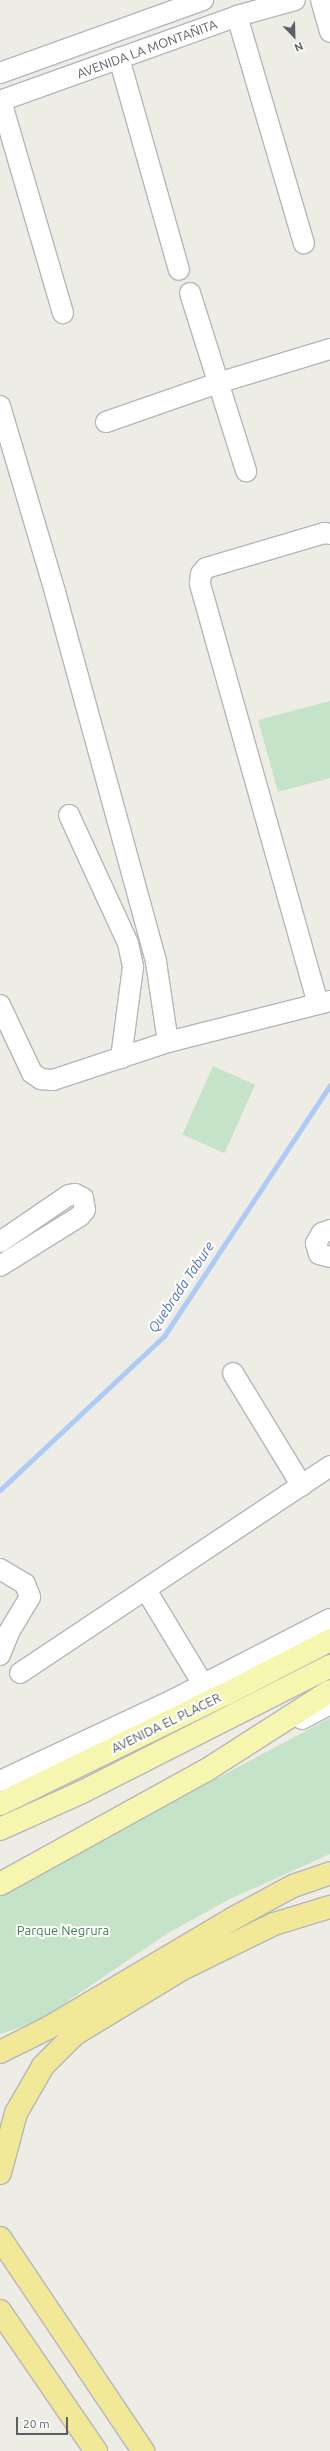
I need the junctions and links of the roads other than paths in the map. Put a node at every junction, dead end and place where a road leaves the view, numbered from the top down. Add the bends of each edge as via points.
1 (203, 0) edge
2 (295, 0) edge
3 (321, 0) edge
4 (237, 16) junction
5 (330, 32) edge
6 (119, 58) junction
7 (0, 73) edge
8 (0, 101) edge
9 (304, 243) dead end
10 (179, 270) dead end
11 (190, 293) dead end
12 (63, 313) dead end
13 (330, 349) edge
14 (218, 383) junction
15 (0, 406) edge
16 (106, 422) dead end
17 (246, 471) dead end
18 (330, 534) edge
19 (69, 815) dead end
20 (324, 1003) edge
21 (0, 1005) edge
22 (168, 1042) junction
23 (121, 1058) junction
24 (330, 1230) edge
25 (0, 1242) edge
26 (330, 1257) edge
27 (0, 1266) edge
28 (233, 1373) dead end
29 (330, 1466) edge
30 (302, 1486) junction
31 (0, 1569) edge
32 (146, 1590) junction
33 (330, 1619) edge
34 (5, 1625) edge
35 (330, 1640) edge
36 (0, 1655) edge
37 (330, 1666) edge
38 (20, 1673) dead end
39 (203, 1684) junction
40 (330, 1690) edge
41 (330, 1704) edge
42 (52, 1757) junction
43 (0, 1770) edge
44 (205, 1771) junction
45 (0, 1781) edge
46 (0, 1804) edge
47 (0, 1830) edge
48 (330, 1873) edge
49 (0, 1884) edge
50 (330, 1907) edge
51 (0, 2052) edge
52 (0, 2173) edge
53 (0, 2238) edge
54 (0, 2311) edge
55 (71, 2414) junction
56 (83, 2451) edge
57 (96, 2451) edge
58 (143, 2451) edge

1 - 7 street, AVENIDA LA MONTAÑITA
2 - 4 street, AVENIDA LA MONTAÑITA
3 - 5 street
4 - 6 street, AVENIDA LA MONTAÑITA
4 - 9 street
6 - 8 street, AVENIDA LA MONTAÑITA
6 - 10 street
8 - 12 street
11 - 14 street
13 - 14 street
14 - 16 street
14 - 17 street
15 - 22 street via 57,600 156,962
18 - 20 street via 324,533 206,568 201,574 200,583
19 - 23 street via 128,943 133,967
20 - 22 street
21 - 23 street via 32,1073 41,1079 53,1080
22 - 23 street
24 - 26 street via 322,1233 316,1243 318,1254
25 - 27 street via 69,1195 75,1194 83,1198 85,1210 80,1216
28 - 30 street
29 - 30 street
30 - 32 street
31 - 34 street via 25,1584 30,1597
32 - 38 street
32 - 39 street
33 - 39 street
34 - 36 street
35 - 46 main road, AVENIDA EL PLACER via 226,1694
37 - 47 main road, AVENIDA EL PLACER via 84,1791
39 - 42 street
40 - 44 main road
41 - 44 street
42 - 43 street
42 - 45 street
44 - 49 main road
48 - 51 highway via 293,1886 239,1915 48,2028
50 - 52 highway via 274,1924 184,1968 75,2034 43,2066 16,2112
53 - 58 highway
54 - 55 highway
55 - 56 highway
55 - 57 highway

